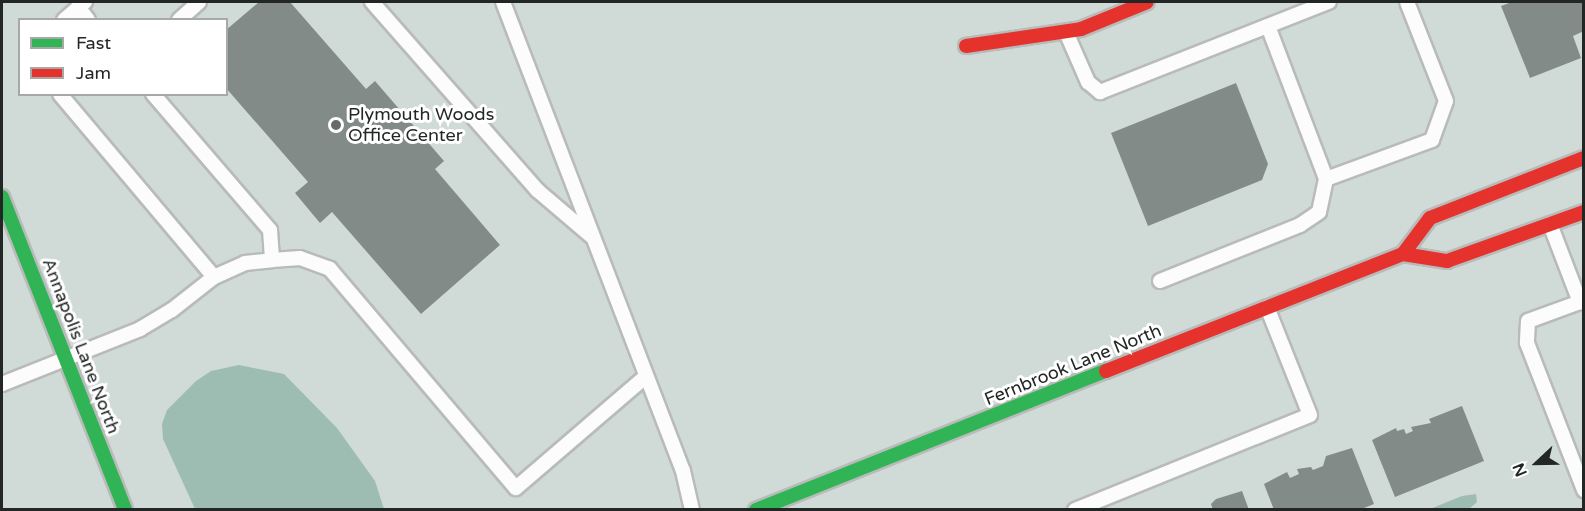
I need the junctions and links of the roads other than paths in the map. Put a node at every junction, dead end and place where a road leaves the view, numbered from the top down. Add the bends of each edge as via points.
1 (199, 2) edge
2 (372, 2) edge
3 (503, 2) edge
4 (1147, 2) edge
5 (1329, 2) edge
6 (1407, 2) edge
7 (81, 4) edge
8 (66, 18) edge
9 (87, 18) edge
10 (181, 18) edge
11 (1268, 26) junction
12 (1066, 32) junction
13 (966, 46) dead end
14 (62, 96) edge
15 (155, 96) edge
16 (1584, 158) edge
17 (1326, 179) junction
18 (2, 197) edge
19 (1584, 212) edge
20 (1550, 224) junction
21 (592, 237) junction
22 (1403, 254) junction
23 (272, 260) junction
24 (214, 277) junction
25 (1160, 281) dead end
26 (1582, 304) edge
27 (1267, 307) junction
28 (67, 357) junction
29 (645, 377) junction
30 (2, 384) edge
31 (1584, 490) edge
32 (125, 510) edge
33 (692, 510) edge
34 (756, 510) edge
35 (1075, 510) edge

1 - 10 lane
2 - 21 lane via 537,190
3 - 21 lane
4 - 12 street
5 - 11 lane
6 - 17 lane via 1446,101 1432,140
7 - 8 lane
7 - 9 lane
11 - 12 lane via 1100,92 1088,82
11 - 17 lane
12 - 13 street
14 - 24 lane
15 - 23 lane via 270,230
16 - 22 street via 1430,218
17 - 25 lane via 1319,212 1300,225
18 - 28 street, Annapolis Lane North
19 - 20 street
20 - 22 street via 1447,261
20 - 26 lane
21 - 29 lane
22 - 27 street, Fernbrook Lane North
23 - 24 lane via 245,263
23 - 29 lane via 300,258 330,269 516,488
24 - 28 lane via 140,329
26 - 31 lane via 1528,321 1527,343
27 - 34 street, Fernbrook Lane North
27 - 35 lane via 1310,415
28 - 30 lane
28 - 32 street, Annapolis Lane North
29 - 33 lane via 683,471

